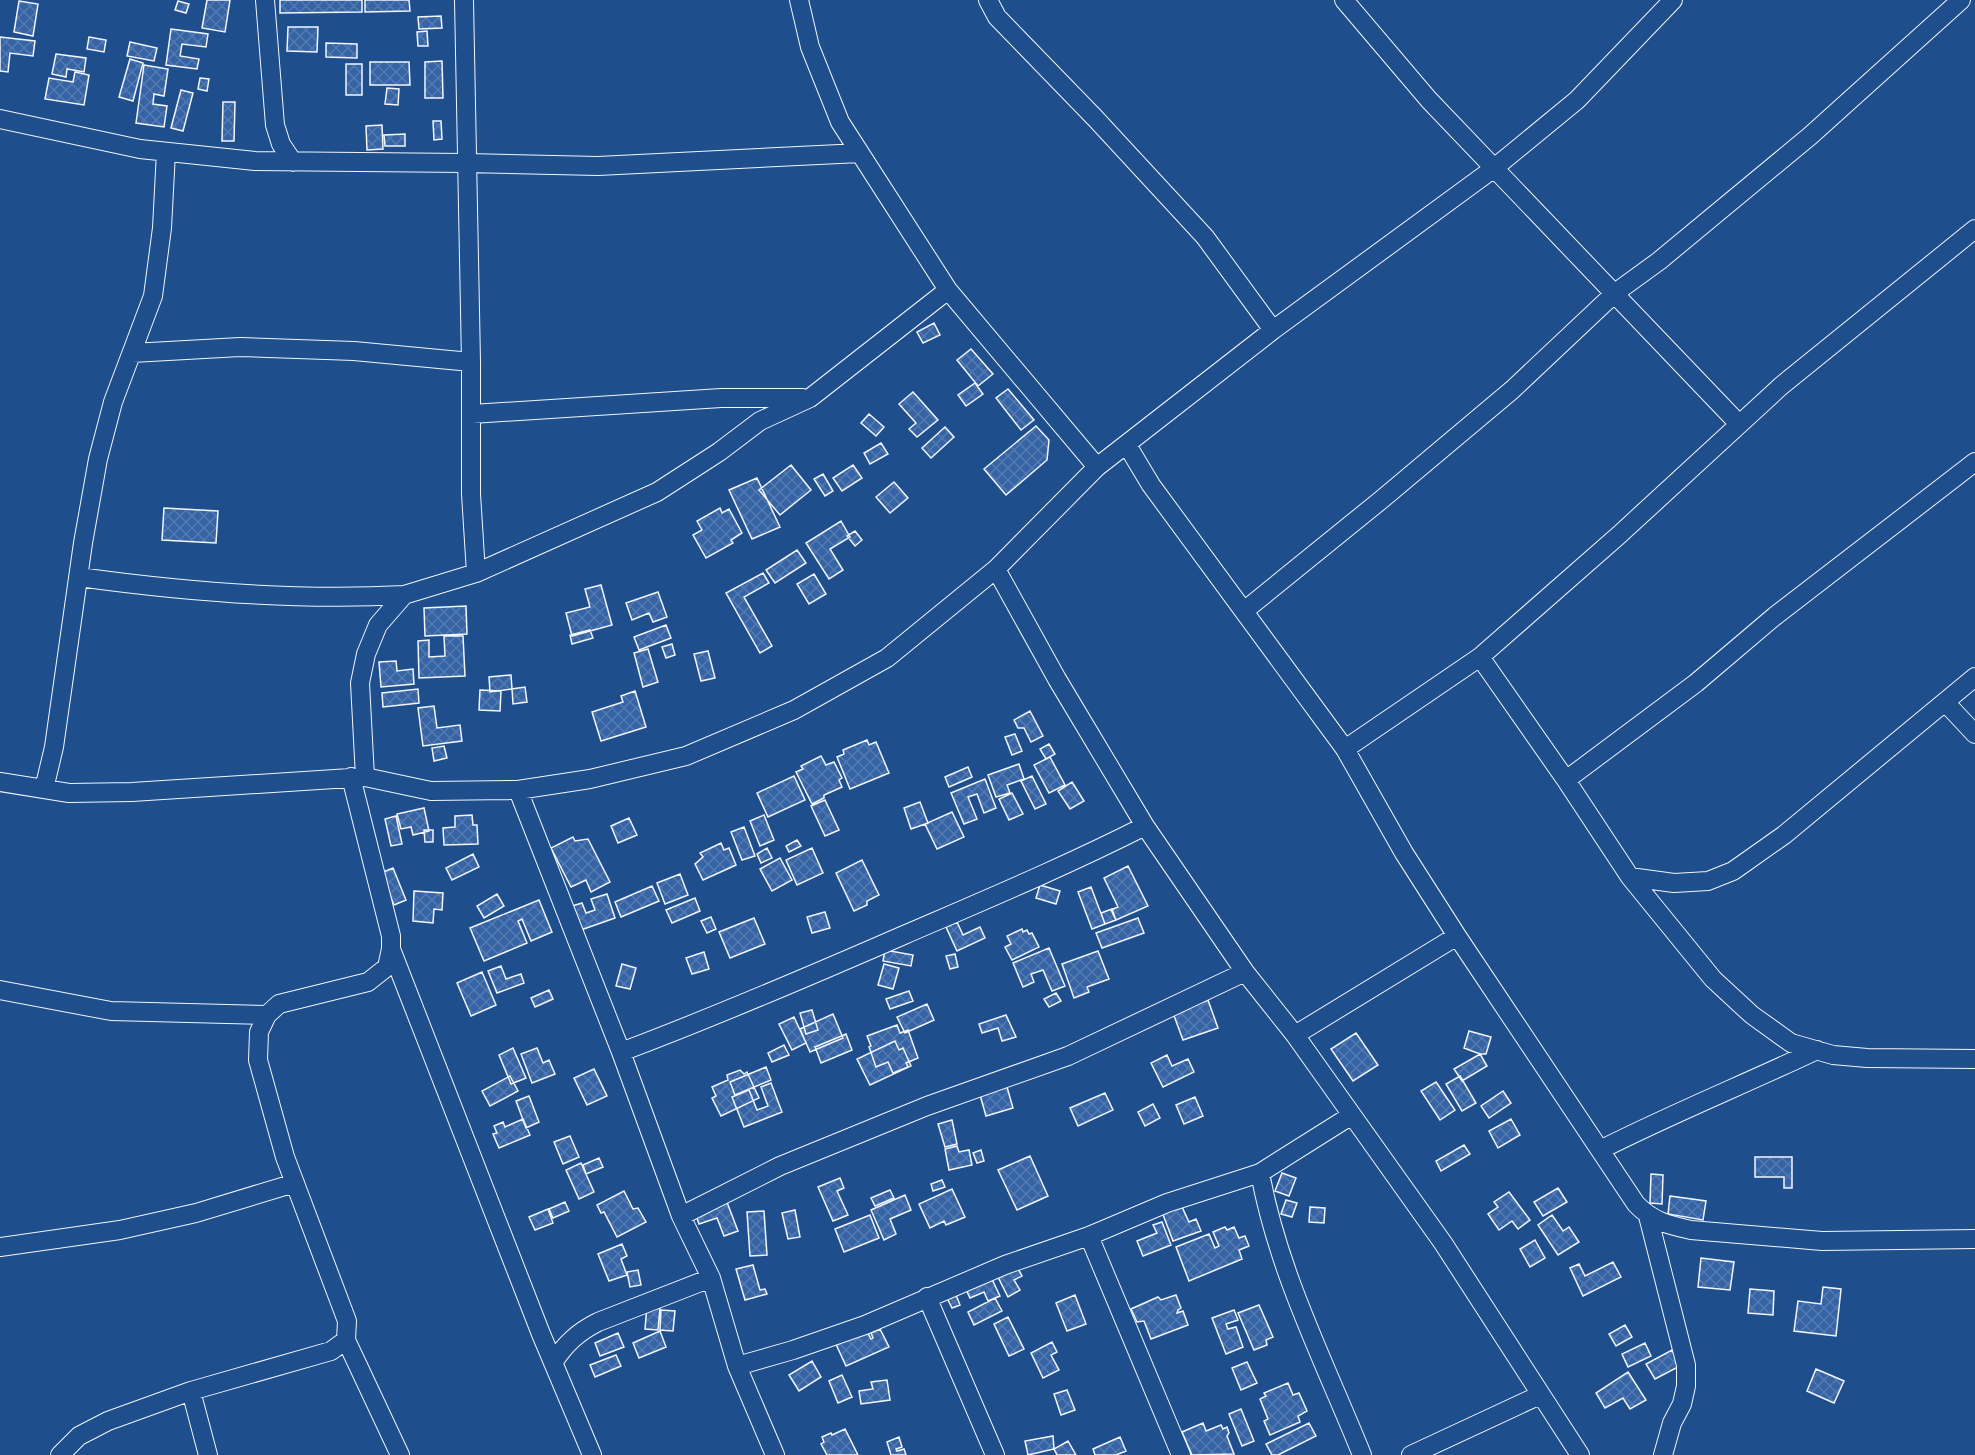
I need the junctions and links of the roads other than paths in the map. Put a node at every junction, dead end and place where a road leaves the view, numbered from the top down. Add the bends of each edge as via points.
1 (265, 0) edge
2 (464, 0) edge
3 (800, 0) edge
4 (988, 0) edge
5 (1344, 0) edge
6 (1673, 0) edge
7 (1961, 0) edge
8 (0, 119) edge
9 (166, 152) junction
10 (860, 153) junction
11 (293, 162) junction
12 (466, 163) junction
13 (1493, 169) junction
14 (1975, 229) edge
15 (948, 290) junction
16 (1615, 293) junction
17 (1273, 330) junction
18 (132, 353) junction
19 (471, 362) junction
20 (810, 398) junction
21 (472, 414) junction
22 (1739, 424) junction
23 (1127, 445) junction
24 (1974, 464) edge
25 (1097, 466) junction
26 (996, 569) junction
27 (476, 573) junction
28 (80, 577) junction
29 (404, 595) junction
30 (1244, 611) junction
31 (1480, 657) junction
32 (1975, 677) edge
33 (1945, 702) junction
34 (1975, 734) edge
35 (1345, 749) junction
36 (358, 777) junction
37 (1566, 780) junction
38 (0, 782) edge
39 (44, 789) junction
40 (518, 790) junction
41 (1145, 826) junction
42 (1630, 876) junction
43 (1457, 936) junction
44 (391, 949) junction
45 (1245, 972) junction
46 (0, 990) edge
47 (267, 1015) junction
48 (1295, 1035) junction
49 (1817, 1050) junction
50 (621, 1052) junction
51 (1975, 1059) edge
52 (1352, 1115) junction
53 (1600, 1150) junction
54 (1260, 1173) junction
55 (295, 1184) junction
56 (681, 1216) junction
57 (1648, 1216) junction
58 (1089, 1236) junction
59 (1975, 1239) edge
60 (0, 1247) edge
61 (711, 1278) junction
62 (927, 1298) junction
63 (346, 1340) junction
64 (553, 1363) junction
65 (737, 1366) junction
66 (191, 1391) junction
67 (1540, 1395) junction
68 (60, 1455) edge
69 (208, 1455) edge
70 (400, 1455) edge
71 (592, 1455) edge
72 (775, 1455) edge
73 (995, 1455) edge
74 (1181, 1455) edge
75 (1362, 1455) edge
76 (1411, 1455) edge
77 (1580, 1455) edge
78 (1663, 1455) edge

1 - 11 street via 274,125
2 - 12 street
3 - 10 street via 814,58 840,122
4 - 17 street via 997,17 1205,237
5 - 13 street
6 - 13 street via 1577,100
7 - 16 street via 1810,136
8 - 9 street
9 - 11 street
9 - 18 street via 153,296
10 - 12 street via 598,166
10 - 15 street
11 - 12 street
12 - 19 street
13 - 16 street
13 - 17 street
14 - 22 street
15 - 20 street
15 - 25 street
16 - 22 street
16 - 30 street via 1512,390
17 - 23 street
18 - 19 street via 240,347 354,351
18 - 28 street via 113,402 98,459
19 - 21 street
20 - 21 street via 721,398
20 - 27 street via 760,421 657,492
21 - 27 street via 471,494
22 - 31 street
23 - 25 street
23 - 30 street via 1151,485
24 - 37 street
25 - 26 street
26 - 40 street via 887,658 794,710 686,756 590,779
26 - 41 street
27 - 29 street
28 - 29 street via 276,596
28 - 39 street
29 - 36 street via 378,625 366,654 360,683
30 - 35 street
31 - 35 street
31 - 37 street
32 - 33 street
33 - 34 street
33 - 42 street via 1784,835 1733,871 1708,881 1674,883
35 - 43 street
36 - 39 street via 132,792 69,794
36 - 40 street via 431,791
36 - 44 street
37 - 42 street
38 - 39 street
40 - 50 street
41 - 45 street
41 - 50 street via 898,938
42 - 49 street via 1713,979 1744,1008 1791,1043
43 - 48 street
43 - 53 street
44 - 47 street via 387,967 368,982 279,1004
44 - 64 street
45 - 48 street
45 - 56 street via 1068,1056 927,1106 780,1166
46 - 47 street via 111,1011
47 - 55 street via 259,1032 258,1060
48 - 52 street
49 - 51 street via 1867,1058
49 - 53 street
50 - 56 street
52 - 54 street
52 - 67 street via 1443,1243
53 - 57 street
54 - 58 street via 1167,1203
54 - 75 street via 1280,1252
55 - 60 street via 120,1230
55 - 63 street via 347,1321
56 - 61 street
57 - 59 street via 1691,1230 1822,1241
57 - 78 street via 1686,1365 1682,1404
58 - 62 street
58 - 74 street
61 - 64 street via 581,1331
61 - 65 street
62 - 65 street via 865,1325
62 - 73 street
63 - 66 street via 331,1351
63 - 70 street
64 - 71 street
65 - 72 street
66 - 68 street via 108,1421 78,1436
66 - 69 street
67 - 76 street
67 - 77 street

